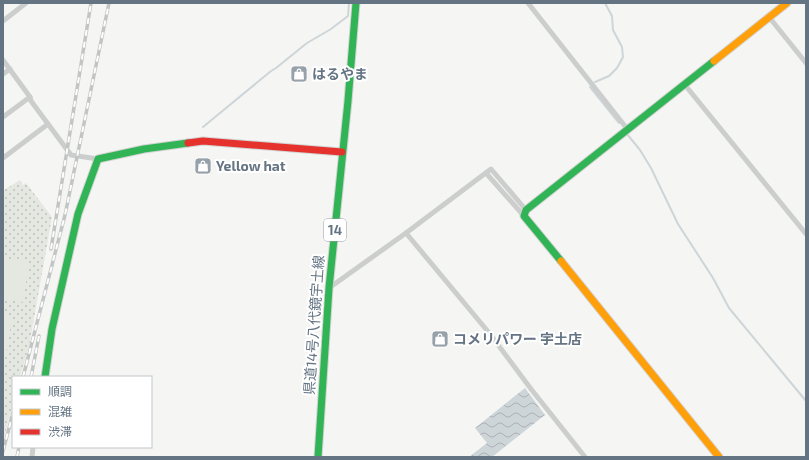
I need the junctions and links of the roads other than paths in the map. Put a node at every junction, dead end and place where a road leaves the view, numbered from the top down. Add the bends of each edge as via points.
1 (26, 3) edge
2 (356, 3) edge
3 (528, 3) edge
4 (787, 3) edge
5 (769, 17) junction
6 (3, 21) edge
7 (3, 60) edge
8 (806, 63) edge
9 (10, 69) junction
10 (3, 74) edge
11 (685, 85) junction
12 (30, 98) junction
13 (3, 116) edge
14 (48, 124) junction
15 (628, 130) junction
16 (342, 152) junction
17 (3, 158) edge
18 (98, 158) junction
19 (525, 213) junction
20 (406, 233) junction
21 (806, 234) edge
22 (329, 288) junction
23 (44, 376) edge
24 (318, 457) edge
25 (585, 457) edge
26 (719, 457) edge

1 - 6 street
2 - 16 street, 県道14号八代鏡宇土線 / 14
3 - 15 street
4 - 5 street
5 - 8 street
5 - 11 street
7 - 9 street
9 - 10 street
9 - 12 street
11 - 15 street
11 - 21 street
12 - 13 street
12 - 14 street
14 - 17 street
14 - 18 street via 71,155
15 - 19 street
16 - 18 street via 203,141
16 - 22 street, 県道14号八代鏡宇土線 / 14
18 - 23 street via 78,214
19 - 20 street via 491,169
19 - 26 street
20 - 22 street
20 - 25 street via 490,334
22 - 24 street, 県道14号八代鏡宇土線 / 14

